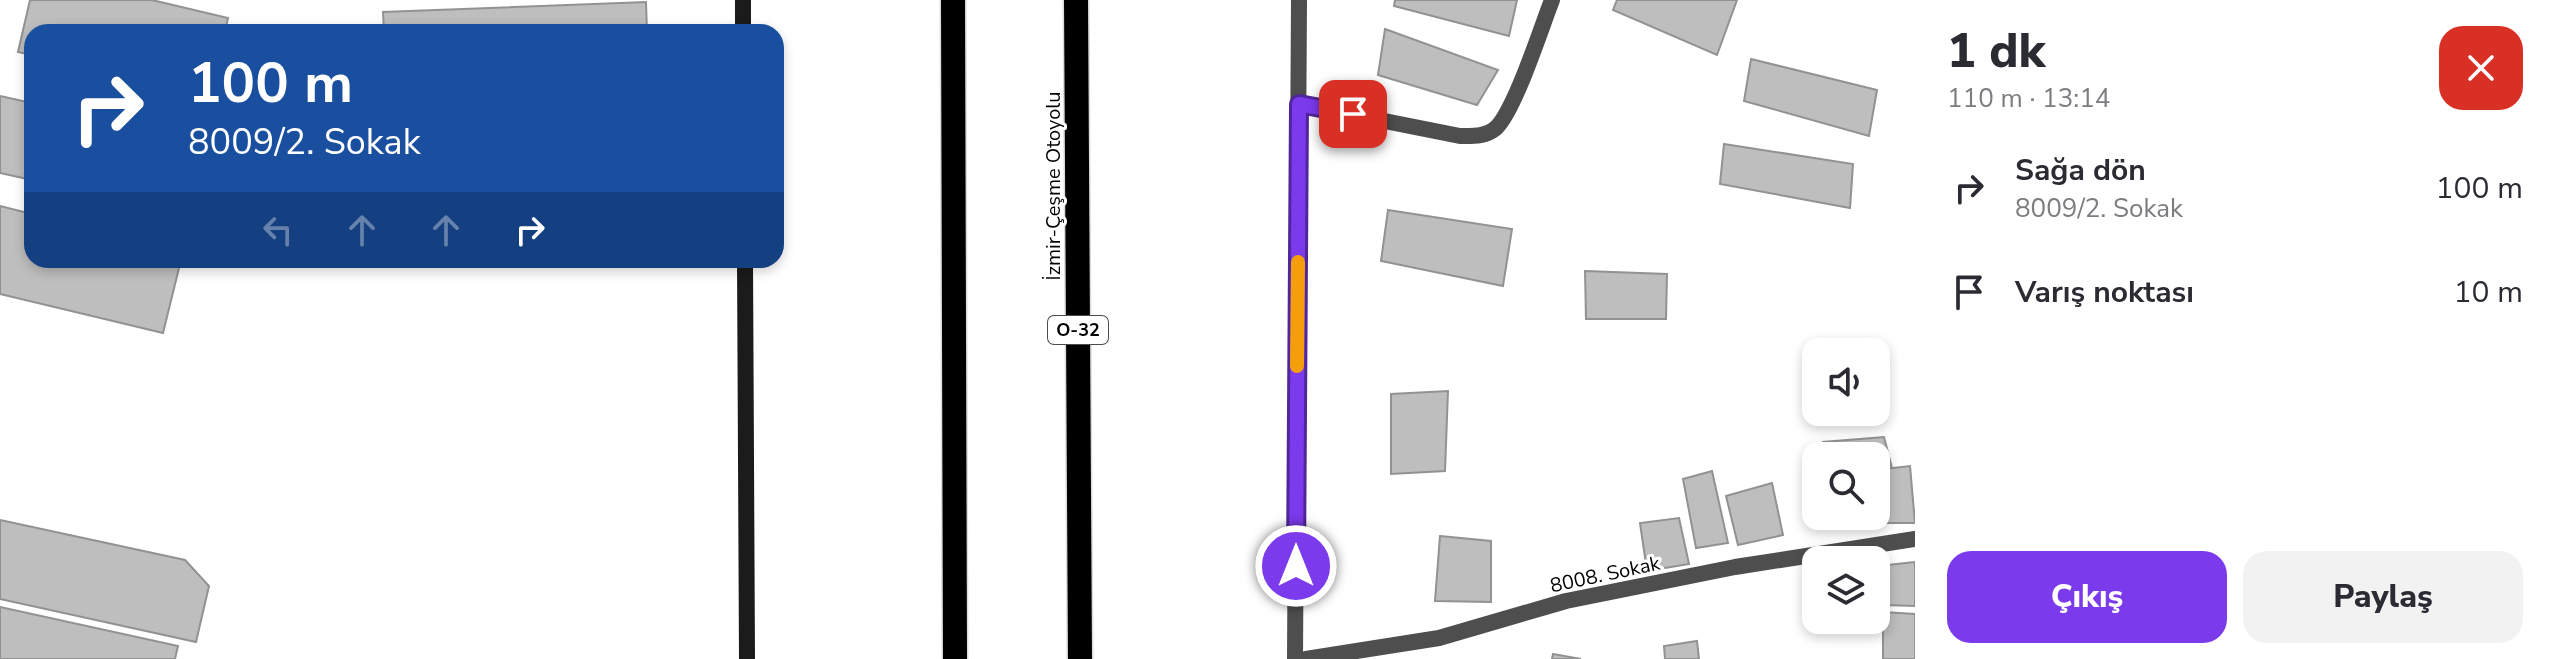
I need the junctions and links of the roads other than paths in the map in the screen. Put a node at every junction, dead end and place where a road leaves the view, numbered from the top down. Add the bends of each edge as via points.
1 (743, 0) edge
2 (953, 0) edge
3 (1076, 0) edge
4 (1299, 0) edge
5 (1552, 0) edge
6 (743, 24) edge
7 (1299, 104) junction
8 (745, 268) edge
9 (1915, 539) edge
10 (747, 659) edge
11 (955, 659) edge
12 (1080, 659) edge
13 (1295, 659) edge
14 (1306, 659) edge

1 - 6 street
2 - 11 highway
3 - 12 highway, İzmir-Çeşme Otoyolu / O-32
4 - 7 street
5 - 7 street via 1507,115 1480,136
7 - 13 street
8 - 10 street
9 - 14 street, 8008. Sokak via 1627,588 1439,638

